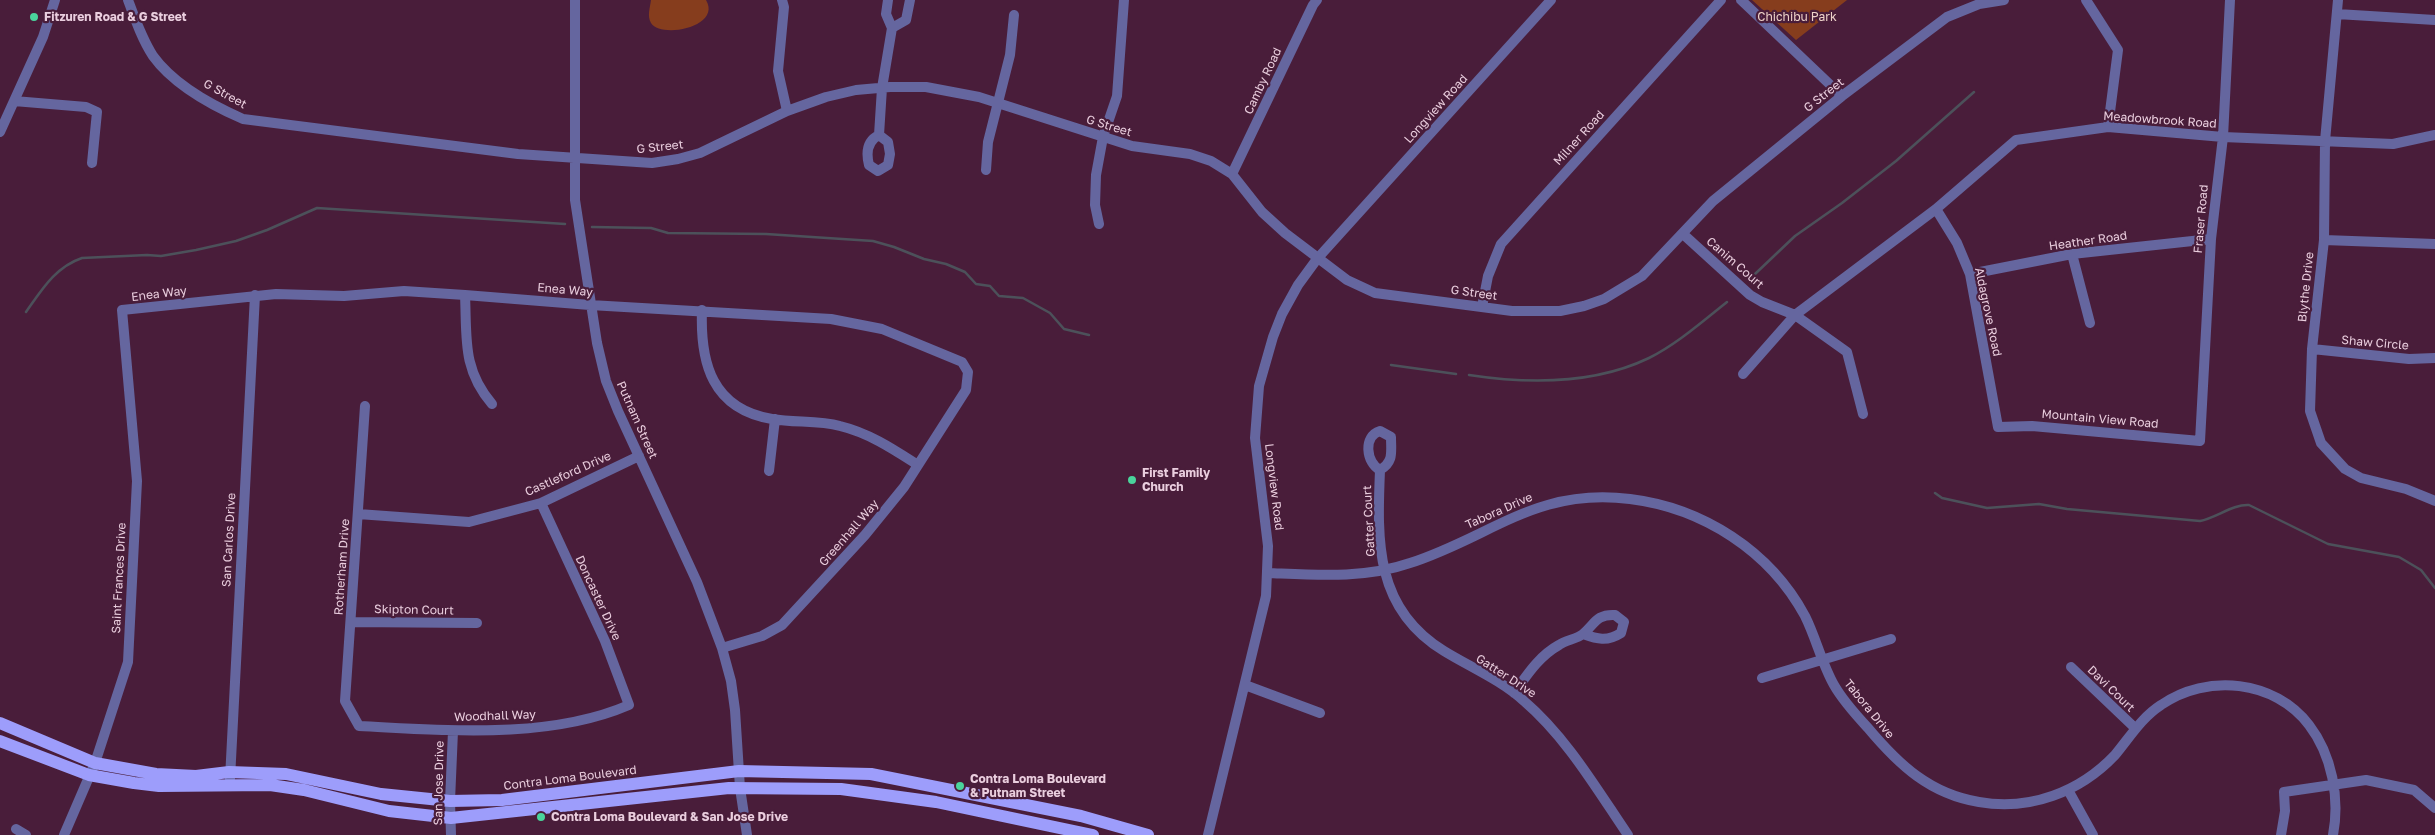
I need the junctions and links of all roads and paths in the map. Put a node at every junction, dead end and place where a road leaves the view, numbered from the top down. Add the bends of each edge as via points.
1 (55, 0) edge
2 (128, 0) edge
3 (575, 0) edge
4 (888, 0) edge
5 (910, 0) edge
6 (1124, 0) edge
7 (1551, 0) edge
8 (1721, 0) edge
9 (1741, 0) edge
10 (2004, 0) edge
11 (2086, 0) edge
12 (2230, 0) edge
13 (2338, 0) edge
14 (785, 2) edge
15 (1313, 2) edge
16 (2337, 14) junction
17 (1014, 16) dead end
18 (2435, 20) edge
19 (892, 28) junction
20 (882, 88) junction
21 (1842, 96) junction
22 (14, 101) junction
23 (999, 103) junction
24 (787, 110) junction
25 (2108, 127) junction
26 (0, 132) edge
27 (879, 135) dead end
28 (2435, 135) edge
29 (1103, 137) junction
30 (2222, 137) junction
31 (2325, 141) junction
32 (575, 160) junction
33 (92, 163) dead end
34 (986, 170) dead end
35 (1232, 174) junction
36 (1936, 209) junction
37 (1099, 224) dead end
38 (1683, 234) junction
39 (2211, 239) junction
40 (2324, 240) junction
41 (2435, 244) edge
42 (2072, 254) junction
43 (1317, 259) junction
44 (1970, 274) junction
45 (255, 295) junction
46 (465, 295) junction
47 (590, 305) junction
48 (1482, 307) junction
49 (122, 310) joint
50 (702, 310) junction
51 (1794, 315) junction
52 (2090, 323) dead end
53 (2312, 349) junction
54 (2435, 358) edge
55 (1743, 374) dead end
56 (963, 396) joint
57 (492, 404) dead end
58 (365, 406) dead end
59 (1863, 414) dead end
60 (775, 419) junction
61 (1998, 426) joint
62 (2200, 441) joint
63 (639, 456) junction
64 (918, 466) junction
65 (1380, 470) dead end
66 (768, 471) dead end
67 (2435, 501) edge
68 (541, 503) junction
69 (358, 514) junction
70 (1384, 570) junction
71 (1268, 573) junction
72 (351, 622) junction
73 (477, 623) dead end
74 (1583, 634) dead end
75 (1891, 639) dead end
76 (722, 648) junction
77 (1823, 659) junction
78 (2070, 667) dead end
79 (1762, 678) dead end
80 (1244, 685) junction
81 (1514, 693) junction
82 (629, 705) joint
83 (1320, 713) dead end
84 (0, 723) edge
85 (359, 726) joint
86 (2135, 728) junction
87 (453, 730) junction
88 (0, 741) edge
89 (95, 763) junction
90 (739, 771) junction
91 (229, 772) junction
92 (89, 775) junction
93 (2334, 785) junction
94 (230, 786) junction
95 (740, 788) junction
96 (2068, 790) junction
97 (450, 801) junction
98 (2435, 808) edge
99 (451, 818) junction
100 (16, 829) dead end
101 (26, 835) edge
102 (64, 835) edge
103 (451, 835) edge
104 (747, 835) edge
105 (1093, 835) edge
106 (1148, 835) edge
107 (1208, 835) edge
108 (1628, 835) edge
109 (2093, 835) edge
110 (2281, 835) edge
111 (2333, 835) edge

1 - 22 street via 43,37
2 - 32 street, G Street via 154,56 174,78 221,109 243,119
3 - 32 street, Putnam Street
4 - 19 street via 886,14
5 - 19 street via 906,20
6 - 29 street via 1117,96
7 - 43 street, Longview Road
8 - 48 street, Milner Road via 1501,244 1488,276
9 - 21 street
10 - 21 street, G Street via 1979,4 1947,17
11 - 25 street via 2118,50
12 - 30 street, Fraser Road
13 - 16 street, Blythe Drive
14 - 24 street via 778,71
15 - 35 street, Camby Road
16 - 18 street
16 - 31 street, Blythe Drive
17 - 23 street via 1010,55
19 - 20 street
20 - 23 street, G Street via 941,89
20 - 24 street, G Street via 840,94
20 - 27 street
21 - 38 street, G Street via 1713,201
22 - 26 street
22 - 33 street via 86,107 97,112
23 - 29 street, G Street
23 - 34 street via 988,142
24 - 32 street, G Street via 713,148 678,160 637,163
25 - 30 street, Meadowbrook Road
25 - 36 street, Meadowbrook Road via 2016,140
28 - 31 street, Meadowbrook Road via 2393,144
29 - 35 street, G Street via 1147,149 1199,156 1219,164
29 - 37 street via 1094,190
30 - 31 street, Meadowbrook Road
30 - 39 street, Fraser Road
31 - 40 street, Blythe Drive
32 - 47 street, Putnam Street via 575,210
35 - 43 street, G Street via 1268,219
36 - 44 street, Aldagrove Road via 1957,243
36 - 51 street, Meadowbrook Road
38 - 48 street, G Street via 1642,276 1619,291 1584,306 1535,312
38 - 51 street, Canim Court via 1750,295
39 - 42 street, Heather Road
39 - 62 street, Fraser Road
40 - 41 street
40 - 53 street, Blythe Drive
42 - 44 street, Heather Road
42 - 52 street
43 - 48 street, G Street via 1347,280 1375,292
43 - 71 street, Longview Road via 1282,314 1259,386 1255,452 1266,518
44 - 61 street, Aldagrove Road
45 - 46 street, Enea Way via 344,296 404,291
45 - 49 street, Enea Way
45 - 91 street, San Carlos Drive
46 - 47 street, Enea Way
46 - 57 street via 467,354 478,388
47 - 50 street, Enea Way
47 - 63 street, Putnam Street via 606,380
49 - 89 street, Saint Frances Drive via 136,481 128,662
50 - 56 street, Enea Way via 831,319 889,331 962,362 969,379
50 - 60 street via 702,348 714,381 742,408
51 - 55 street, Meadowbrook Road
51 - 59 street, Canim Court via 1847,352
53 - 54 street, Shaw Circle
53 - 67 street, Blythe Drive via 2310,411 2326,450 2345,469 2361,478 2406,489
56 - 64 street, Greenhall Way
58 - 69 street, Rotherham Drive
60 - 64 street via 825,423 857,431
60 - 66 street
61 - 62 street, Mountain View Road via 2032,426
63 - 68 street, Castleford Drive
63 - 76 street, Putnam Street via 697,582
64 - 76 street, Greenhall Way via 880,518 789,618 771,633
65 - 70 street, Gatter Court via 1380,538
68 - 69 street, Castleford Drive via 469,522
68 - 82 street, Doncaster Drive via 606,641
69 - 72 street, Rotherham Drive
70 - 71 street, Tabora Drive via 1333,575
70 - 77 street, Tabora Drive via 1420,560 1543,505 1595,497 1646,501 1703,520 1733,537 1758,557 1796,602
70 - 81 street, Gatter Drive via 1398,609 1419,633
71 - 80 street, Longview Road via 1262,621
72 - 73 street, Skipton Court
72 - 85 street, Rotherham Drive via 345,700
74 - 81 street via 1549,652
75 - 77 street
76 - 90 street, Putnam Street via 731,681
77 - 79 street
77 - 96 street, Tabora Drive via 1838,691 1888,752 1915,776 1936,789 1964,799 2006,804 2033,801
78 - 86 street, Davi Court
80 - 83 street
80 - 107 street, Longview Road
81 - 108 street, Gatter Drive via 1562,740
82 - 87 street, Woodhall Way via 607,714 543,727
84 - 89 main road, Contra Loma Boulevard
85 - 87 street, Woodhall Way
86 - 93 street, Tabora Drive via 2158,706 2185,693 2228,686 2260,690 2293,707 2311,727 2324,751
86 - 96 street, Tabora Drive via 2105,765
87 - 97 street, San Jose Drive
88 - 92 main road
89 - 91 main road, Contra Loma Boulevard via 156,774 196,776
89 - 92 street, Saint Frances Drive
90 - 95 street, Putnam Street
90 - 97 main road, Contra Loma Boulevard via 502,800
90 - 106 main road, Contra Loma Boulevard via 871,774 1081,816
91 - 94 street, San Carlos Drive
91 - 97 main road, Contra Loma Boulevard via 286,774 381,794
92 - 94 main road via 159,786
92 - 102 street, Saint Frances Drive
93 - 98 street via 2366,780 2414,790
93 - 110 street via 2284,792
93 - 111 street, Tabora Drive
94 - 99 main road via 270,785 390,811
95 - 99 main road
95 - 104 street, Putnam Street
95 - 105 main road via 849,790 936,802
96 - 109 street
97 - 99 street, San Jose Drive
99 - 103 street, San Jose Drive
100 - 101 street

